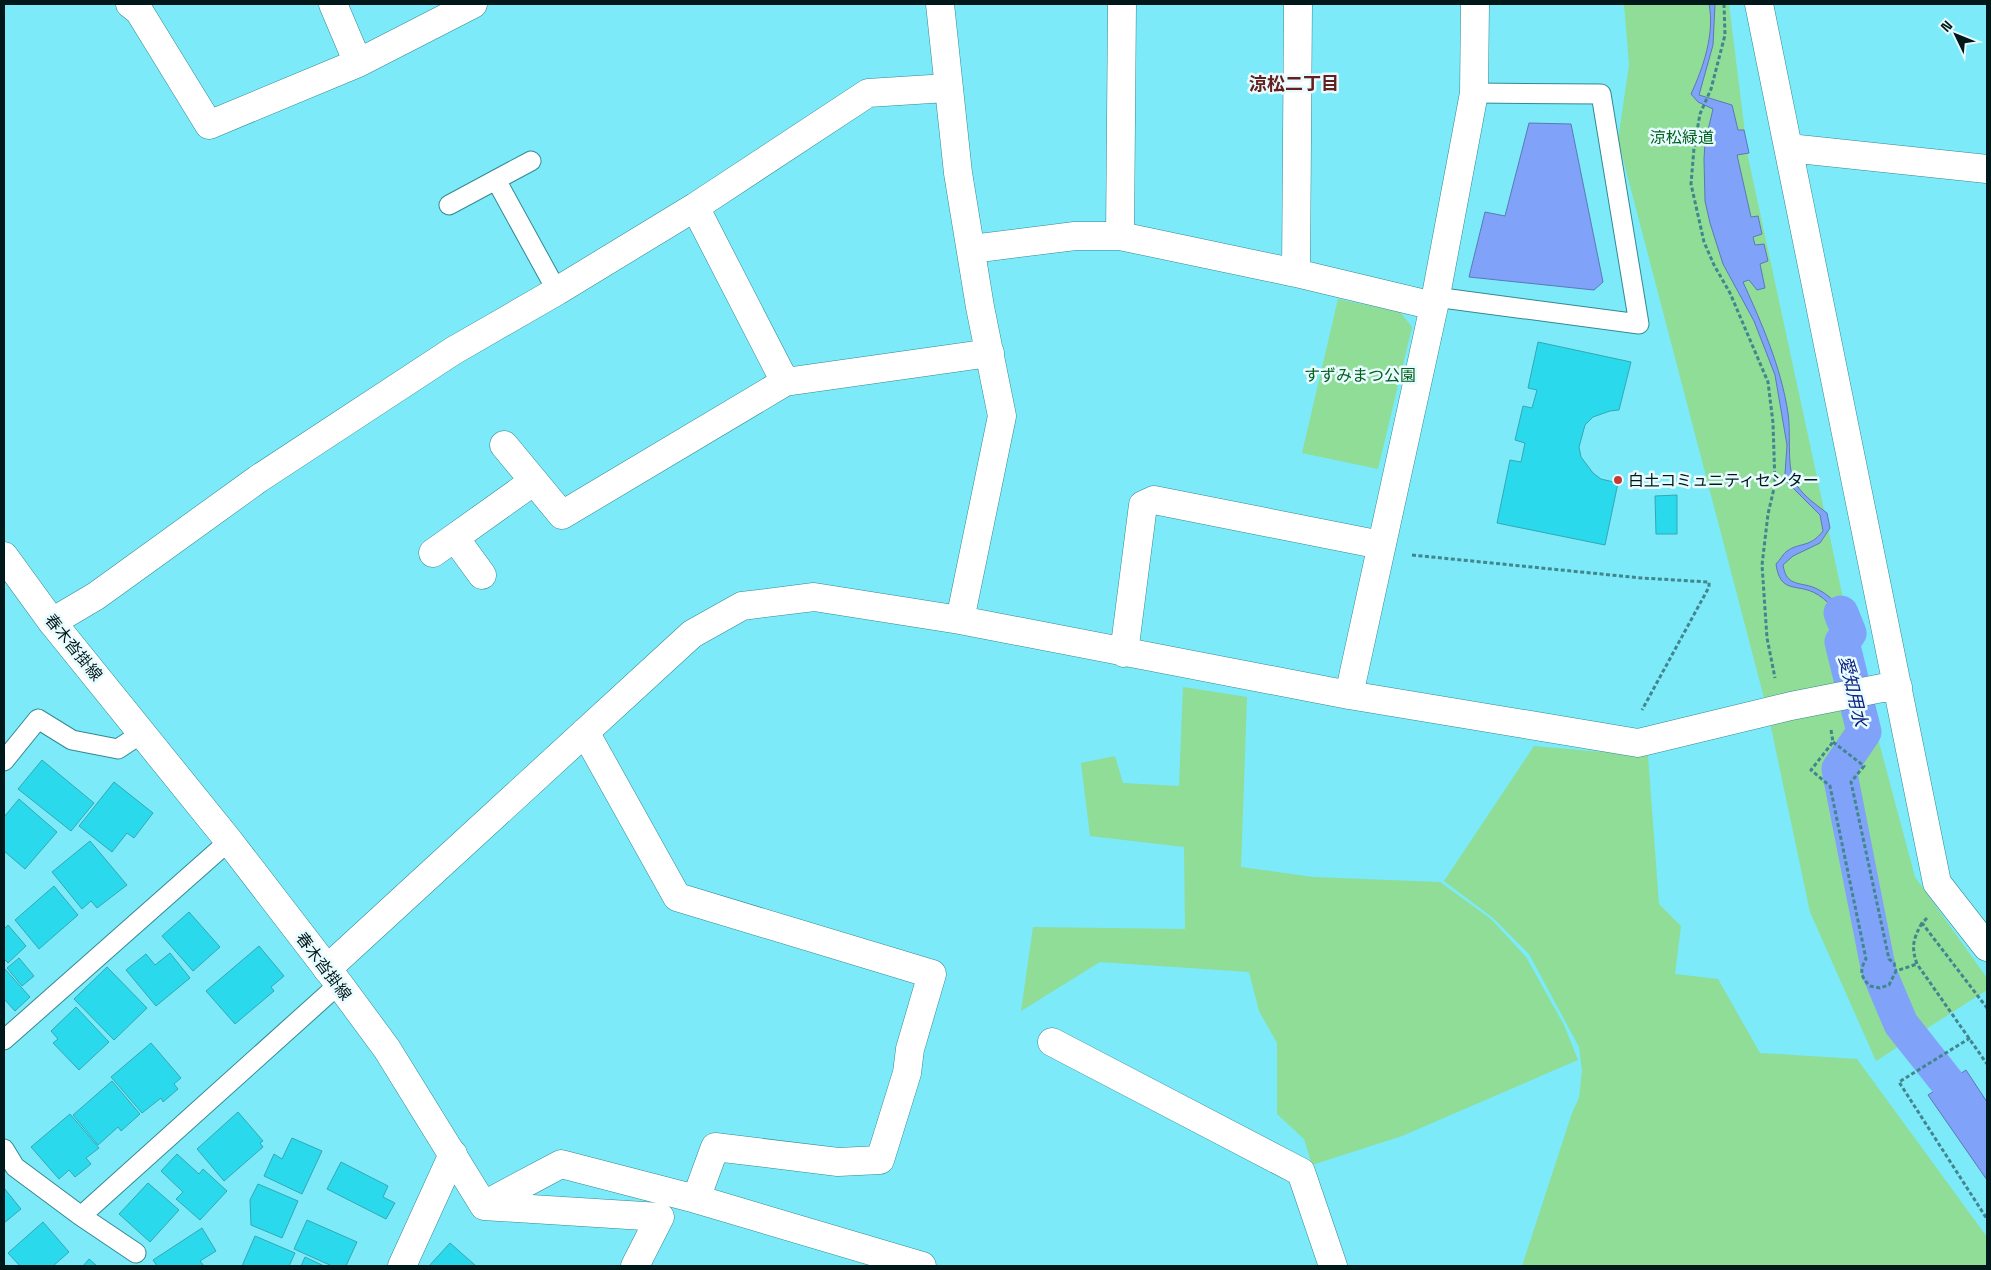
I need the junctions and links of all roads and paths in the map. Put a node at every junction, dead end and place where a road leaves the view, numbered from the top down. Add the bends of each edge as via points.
1 (130, 4) edge
2 (333, 4) edge
3 (473, 4) edge
4 (940, 4) edge
5 (1122, 4) edge
6 (1298, 4) edge
7 (1475, 4) edge
8 (1724, 4) edge
9 (1759, 4) edge
10 (358, 63) junction
11 (948, 88) junction
12 (1474, 93) junction
13 (1789, 148) junction
14 (531, 161) dead end
15 (1987, 170) edge
16 (496, 180) junction
17 (449, 205) dead end
18 (695, 207) junction
19 (1120, 236) junction
20 (972, 248) junction
21 (1296, 273) junction
22 (557, 291) junction
23 (1435, 301) junction
24 (990, 352) junction
25 (786, 382) junction
26 (504, 445) dead end
27 (534, 481) junction
28 (1382, 545) junction
29 (1409, 555) dead end
30 (4, 556) edge
31 (482, 575) dead end
32 (960, 620) junction
33 (52, 622) junction
34 (1124, 653) junction
35 (1890, 688) junction
36 (1349, 695) junction
37 (1825, 699) junction
38 (1786, 707) junction
39 (585, 732) junction
40 (142, 733) junction
41 (1833, 742) junction
42 (1638, 743) junction
43 (4, 761) edge
44 (229, 841) junction
45 (1976, 920) edge
46 (1922, 923) dead end
47 (1987, 948) edge
48 (1917, 964) junction
49 (1896, 971) junction
50 (333, 977) junction
51 (1970, 1038) junction
52 (4, 1040) edge
53 (1052, 1042) dead end
54 (1987, 1064) edge
55 (4, 1149) edge
56 (453, 1154) junction
57 (696, 1199) junction
58 (484, 1205) junction
59 (81, 1216) junction
60 (1987, 1219) edge
61 (136, 1253) dead end
62 (402, 1266) edge
63 (635, 1266) edge
64 (922, 1266) edge
65 (1333, 1266) edge

1 - 10 street via 139,11 208,125
2 - 10 street
3 - 10 street
4 - 11 street
5 - 19 street
6 - 21 street
7 - 12 street
8 - 38 path via 1725,35 1712,89 1700,114 1691,184 1704,242 1730,292 1768,382 1774,423 1775,484 1762,565 1767,638
9 - 13 street
11 - 18 street via 868,93
11 - 20 street via 958,173
12 - 23 street
12 - 23 lane via 1601,94 1639,324
13 - 15 street
13 - 35 street
14 - 16 lane
16 - 17 lane
16 - 22 lane
18 - 22 street
18 - 25 street
19 - 20 street via 1075,236
19 - 21 street
20 - 24 street
21 - 23 street
22 - 33 street via 453,351 258,479 96,596
23 - 28 street
24 - 25 street
24 - 32 street via 1002,416
25 - 27 street via 562,515
26 - 27 street
27 - 31 street via 444,546
28 - 34 street via 1154,500 1143,505
28 - 36 street
29 - 42 path via 1709,582 1642,711
30 - 33 street, 春木沓掛線
32 - 34 street
32 - 39 street via 814,597 742,606 692,634
33 - 40 street, 春木沓掛線
34 - 36 street
35 - 37 street
35 - 45 street via 1937,883
36 - 42 street
37 - 38 street
37 - 41 path
38 - 42 street
39 - 50 street
39 - 57 street via 677,897 932,974 910,1049 907,1073 880,1160 838,1162 715,1147
40 - 43 lane via 118,749 72,740 38,719
40 - 44 street, 春木沓掛線
41 - 49 path via 1864,766 1851,782 1889,959
41 - 49 path via 1811,770 1830,786 1866,959 1860,968 1862,978 1870,986 1880,988 1889,985
44 - 50 street, 春木沓掛線
44 - 52 lane
45 - 47 street
46 - 48 path via 1913,939 1912,950
48 - 49 path
48 - 51 path
50 - 56 street, 春木沓掛線 via 387,1049
50 - 59 lane
51 - 54 path
51 - 60 path via 1899,1082
53 - 65 street via 1301,1172
55 - 59 lane via 15,1167
56 - 58 street, 春木沓掛線
56 - 62 street
57 - 58 street via 561,1164
57 - 64 street
58 - 63 street via 660,1217
59 - 61 lane

